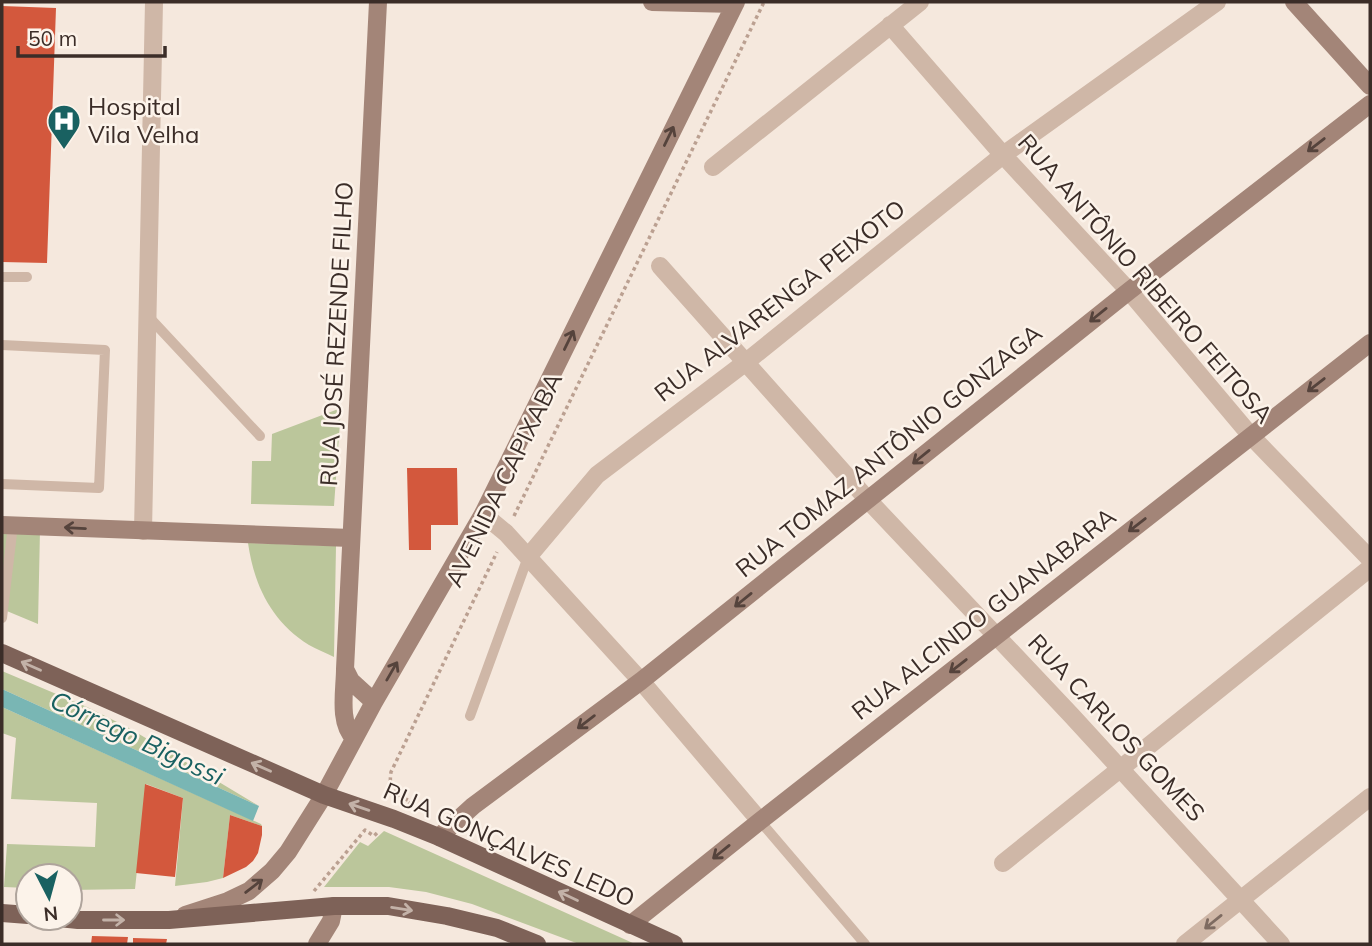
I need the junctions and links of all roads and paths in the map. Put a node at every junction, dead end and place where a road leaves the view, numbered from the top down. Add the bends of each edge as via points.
1 (154, 2) edge
2 (378, 2) edge
3 (652, 2) edge
4 (764, 2) edge
5 (920, 2) edge
6 (1217, 2) edge
7 (1294, 2) edge
8 (735, 3) edge
9 (890, 25) junction
10 (1370, 86) edge
11 (1370, 104) edge
12 (1003, 155) junction
13 (713, 167) dead end
14 (660, 266) dead end
15 (2, 277) edge
16 (27, 277) dead end
17 (1129, 291) junction
18 (148, 316) junction
19 (1370, 343) edge
20 (2, 345) edge
21 (746, 362) junction
22 (260, 436) dead end
23 (1251, 436) junction
24 (2, 484) edge
25 (868, 500) junction
26 (483, 514) junction
27 (7, 525) edge
28 (143, 531) junction
29 (506, 533) junction
30 (351, 538) junction
31 (528, 557) junction
32 (1370, 559) edge
33 (1370, 568) edge
34 (2, 618) edge
35 (996, 636) junction
36 (2, 653) edge
37 (345, 669) junction
38 (641, 681) junction
39 (374, 702) junction
40 (470, 716) dead end
41 (355, 738) junction
42 (1121, 769) junction
43 (324, 795) junction
44 (1370, 797) edge
45 (394, 819) junction
46 (760, 821) junction
47 (439, 837) junction
48 (1003, 863) dead end
49 (1240, 899) junction
50 (334, 906) junction
51 (300, 908) junction
52 (84, 920) edge
53 (169, 920) junction
54 (630, 925) junction
55 (317, 944) edge
56 (537, 944) edge
57 (674, 944) edge
58 (865, 944) edge
59 (1185, 944) edge
60 (1282, 944) edge

1 - 18 street
2 - 30 street, RUA JOSÉ REZENDE FILHO
3 - 8 street
4 - 29 path, AVENIDA CAPIXABA
5 - 9 street
6 - 12 street, RUA ALVARENGA PEIXOTO
7 - 10 street
26 -> 8 street, AVENIDA CAPIXABA
9 - 12 street, RUA ANTÔNIO RIBEIRO FEITOSA
9 - 13 street
11 -> 17 street, RUA TOMAZ ANTÔNIO GONZAGA
12 - 17 street, RUA ANTÔNIO RIBEIRO FEITOSA
12 - 21 street, RUA ALVARENGA PEIXOTO
14 - 21 street, RUA CARLOS GOMES
15 - 16 lane
17 - 23 street, RUA ANTÔNIO RIBEIRO FEITOSA
17 -> 25 street, RUA TOMAZ ANTÔNIO GONZAGA
18 - 22 lane
18 - 28 street
19 -> 23 street, RUA ALCINDO GUANABARA
20 - 24 lane via 105,350 99,488
21 - 25 street, RUA CARLOS GOMES
21 - 31 street, RUA ALVARENGA PEIXOTO via 597,475
23 - 32 street, RUA ANTÔNIO RIBEIRO FEITOSA
23 -> 35 street, RUA ALCINDO GUANABARA
25 - 35 street, RUA CARLOS GOMES
25 -> 38 street, RUA TOMAZ ANTÔNIO GONZAGA
26 - 29 street
39 -> 26 street, AVENIDA CAPIXABA
28 -> 27 street
27 - 34 lane
28 - 30 street
29 - 31 street
29 - 45 path, AVENIDA CAPIXABA via 391,772 393,792 411,802
30 - 37 street, RUA JOSÉ REZENDE FILHO
31 - 38 street
31 - 40 lane, RUA ALVARENGA PEIXOTO
33 - 42 street
35 - 42 street, RUA CARLOS GOMES
35 -> 46 street, RUA ALCINDO GUANABARA
43 -> 36 main road, RUA GONÇALVES LEDO
37 - 39 street via 357,688
37 - 41 street, RUA JOSÉ REZENDE FILHO via 344,718
38 - 46 street
38 -> 47 street, RUA TOMAZ ANTÔNIO GONZAGA via 473,806
39 - 41 street, AVENIDA CAPIXABA
41 - 43 street, AVENIDA CAPIXABA
42 - 48 street
42 - 49 street, RUA CARLOS GOMES
45 -> 43 main road, RUA GONÇALVES LEDO
53 -> 43 street, AVENIDA CAPIXABA via 249,891 288,852
44 - 49 street
45 - 47 main road, RUA GONÇALVES LEDO
45 - 51 path via 374,836 365,830
46 -> 54 street, RUA ALCINDO GUANABARA
46 - 58 lane
54 -> 47 main road, RUA GONÇALVES LEDO
49 -> 59 street
49 - 60 street, RUA CARLOS GOMES
50 - 51 main road
50 - 55 street
50 -> 56 main road via 388,906 447,916
51 - 53 main road
52 -> 53 main road
54 - 57 main road, RUA GONÇALVES LEDO

